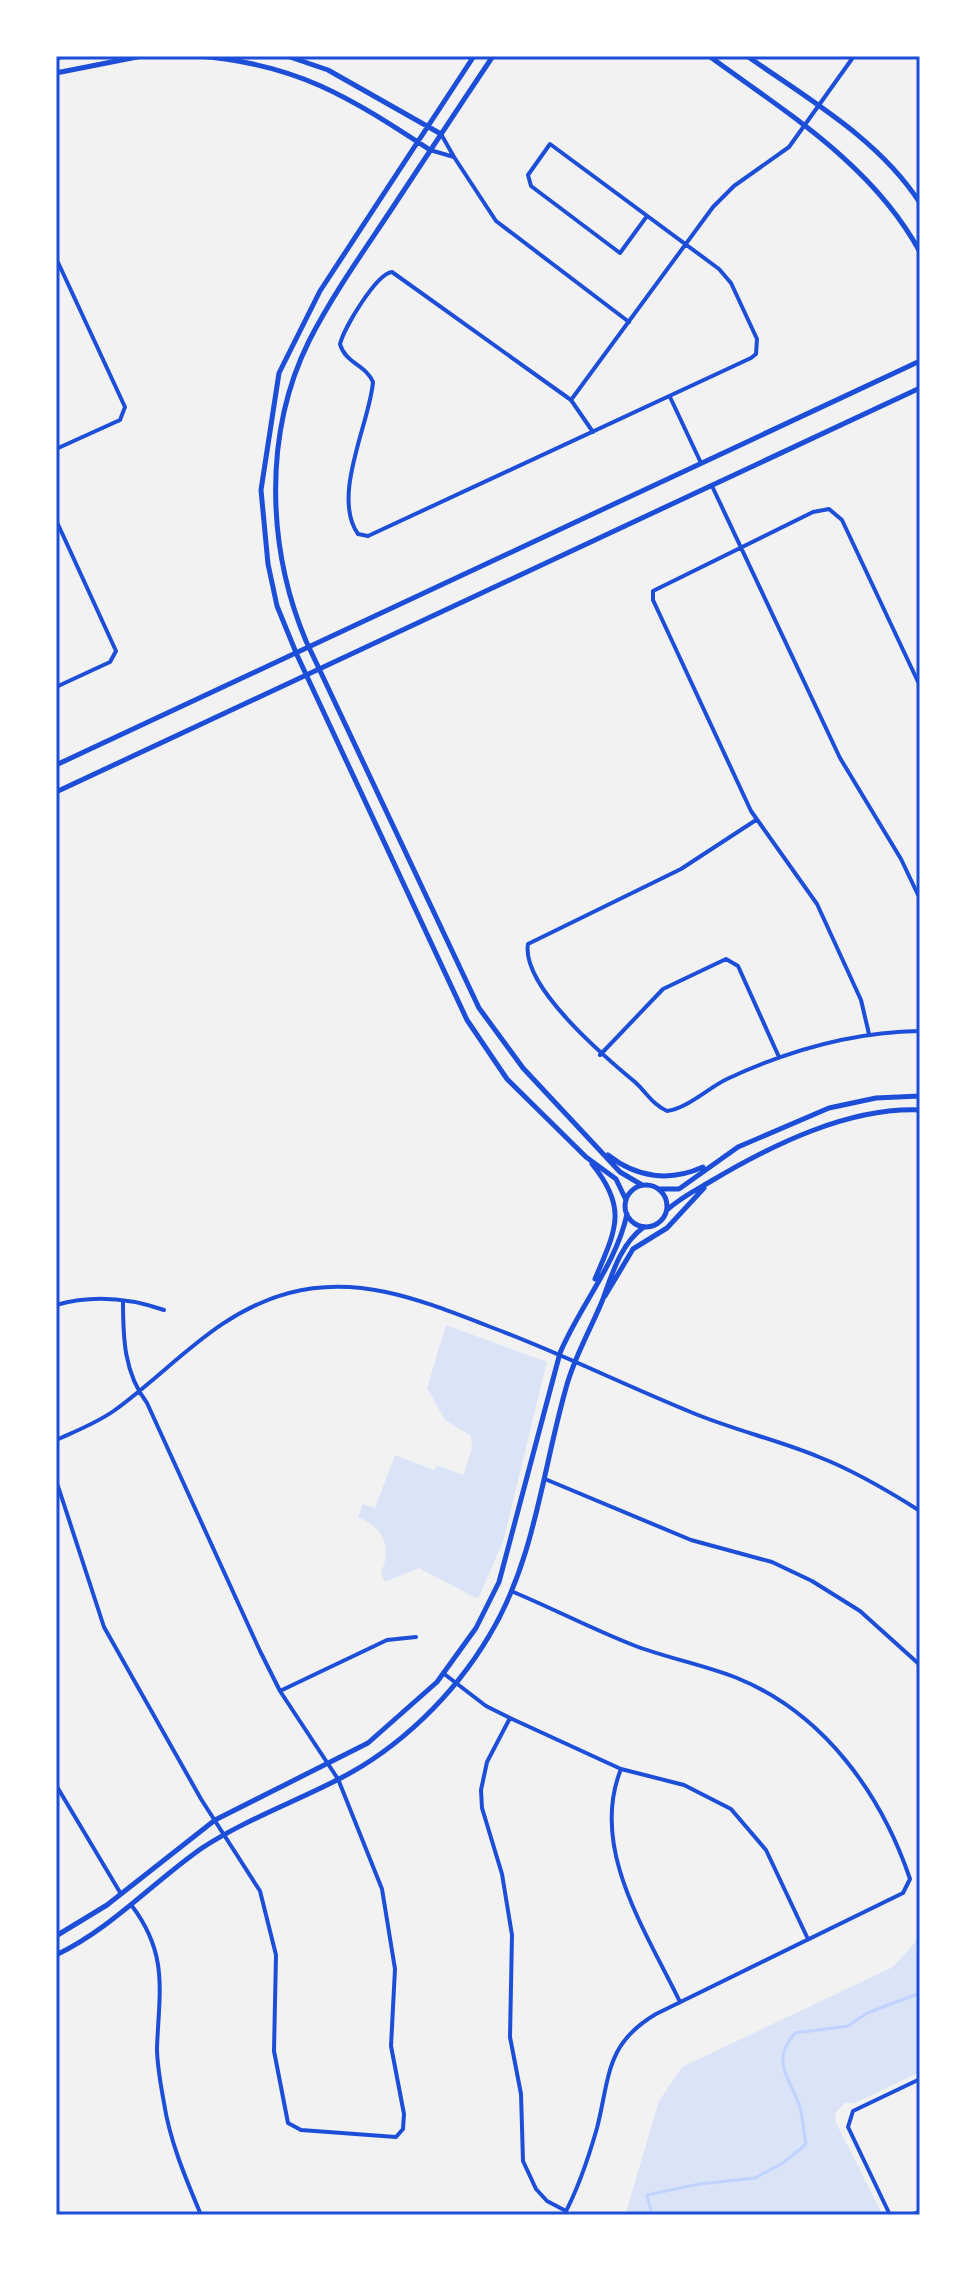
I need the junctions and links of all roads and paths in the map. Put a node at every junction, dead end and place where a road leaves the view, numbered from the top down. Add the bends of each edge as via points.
1 (64, 56) edge
2 (142, 56) edge
3 (196, 56) edge
4 (287, 56) edge
5 (474, 56) edge
6 (493, 56) edge
7 (709, 56) edge
8 (747, 56) edge
9 (854, 56) edge
10 (56, 58) edge
11 (56, 73) edge
12 (818, 105) junction
13 (429, 126) junction
14 (804, 126) junction
15 (441, 134) junction
16 (418, 142) junction
17 (430, 150) junction
18 (454, 157) junction
19 (920, 203) edge
20 (647, 216) junction
21 (686, 244) junction
22 (920, 252) edge
23 (56, 258) edge
24 (629, 322) junction
25 (296, 337) junction
26 (308, 344) junction
27 (920, 361) edge
28 (920, 388) edge
29 (670, 396) junction
30 (571, 400) junction
31 (593, 432) junction
32 (56, 449) edge
33 (701, 463) junction
34 (712, 486) junction
35 (56, 520) edge
36 (741, 547) junction
37 (310, 649) junction
38 (297, 655) junction
39 (319, 669) junction
40 (306, 675) junction
41 (920, 686) edge
42 (56, 687) edge
43 (56, 765) edge
44 (56, 792) edge
45 (756, 820) junction
46 (920, 899) edge
47 (920, 1031) edge
48 (869, 1034) junction
49 (600, 1055) junction
50 (779, 1057) junction
51 (920, 1096) edge
52 (920, 1110) edge
53 (597, 1146) junction
54 (586, 1157) junction
55 (708, 1165) junction
56 (710, 1182) junction
57 (642, 1185) junction
58 (659, 1189) junction
59 (626, 1200) junction
60 (667, 1210) junction
61 (627, 1214) junction
62 (644, 1227) junction
63 (592, 1288) junction
64 (603, 1298) junction
65 (123, 1301) junction
66 (56, 1305) edge
67 (164, 1310) dead end
68 (560, 1353) junction
69 (577, 1360) junction
70 (136, 1390) junction
71 (56, 1440) edge
72 (545, 1479) junction
73 (56, 1480) edge
74 (920, 1511) edge
75 (511, 1591) junction
76 (416, 1637) dead end
77 (920, 1665) edge
78 (443, 1673) junction
79 (456, 1682) junction
80 (280, 1691) junction
81 (510, 1718) junction
82 (331, 1765) junction
83 (621, 1769) junction
84 (338, 1779) junction
85 (56, 1785) edge
86 (215, 1820) junction
87 (225, 1834) junction
88 (121, 1894) junction
89 (132, 1906) junction
90 (56, 1936) edge
91 (807, 1937) junction
92 (56, 1955) edge
93 (680, 2002) junction
94 (920, 2079) edge
95 (920, 2211) edge
96 (565, 2213) edge
97 (201, 2215) edge
98 (890, 2215) edge
99 (912, 2215) edge

1 - 10 street
2 - 11 street
3 - 16 street via 233,59 325,86
4 - 13 street via 328,70
5 - 13 street
6 - 15 street
7 - 14 street
8 - 12 street
9 - 12 street
12 - 14 street
12 - 19 street via 877,152
13 - 15 street
13 - 16 street
14 - 21 street via 782,154 723,196
14 - 22 street via 865,176
15 - 17 street
15 - 18 street
16 - 17 street
16 - 25 street via 320,291
17 - 18 street
17 - 26 street
18 - 24 street via 496,221
20 - 20 street via 550,144 529,172 529,183 620,253
20 - 21 street
21 - 24 street
21 - 29 street via 726,276 758,349 751,358
23 - 32 street via 124,402 120,420
24 - 30 street
25 - 26 street
25 - 38 street via 279,373 261,490 277,606
26 - 37 street via 281,431 276,525 291,605
27 - 33 street
28 - 34 street
29 - 31 street
29 - 33 street
30 - 31 street
30 - 31 street via 388,271 342,338 341,349 372,379 351,484 358,534 368,536
33 - 37 street
34 - 36 street
34 - 39 street
35 - 42 street via 115,647 110,662
36 - 41 street via 829,509 842,520
36 - 45 street via 653,591 653,600
36 - 46 street via 840,758
37 - 38 street
37 - 39 street
38 - 40 street
38 - 43 street
39 - 40 street
39 - 53 street via 479,1008 511,1055
40 - 44 street
40 - 54 street via 467,1020 507,1079
45 - 48 street via 817,904 861,1000
45 - 49 street via 681,869 528,944 545,987
47 - 48 street
48 - 50 street
49 - 50 street via 667,1111
49 - 50 street via 663,989 730,959 738,966
51 - 55 street via 829,1108 749,1141
52 - 56 street via 828,1126 760,1152
53 - 55 street via 621,1164 654,1176 682,1177
53 - 57 street via 620,1172
54 - 59 street via 616,1179
54 - 63 street via 610,1187 616,1209 607,1254
55 - 58 street via 679,1189
56 - 60 street
56 - 64 street via 667,1228 633,1249
57 - 58 street
57 - 59 street
58 - 60 street
59 - 61 street
60 - 62 street via 657,1224
61 - 62 street
61 - 63 street via 617,1247
62 - 64 street via 629,1241
63 - 68 street
64 - 69 street
65 - 66 street via 82,1298
65 - 67 street
65 - 70 street via 125,1354
68 - 69 street
68 - 70 street via 409,1296 374,1288 328,1287 291,1292 239,1313
68 - 78 street via 499,1582 476,1628
69 - 72 street
69 - 74 street via 727,1427 817,1456 877,1483
70 - 71 street via 105,1417
70 - 80 street via 147,1403
72 - 75 street
72 - 77 street via 691,1540 772,1562 812,1581 860,1611
73 - 86 street via 104,1627
75 - 79 street via 489,1636
75 - 91 street via 634,1645 735,1677 787,1704 829,1739 857,1775 910,1885
76 - 80 street via 387,1640
78 - 79 street
78 - 82 street via 380,1734
79 - 81 street
79 - 84 street via 397,1740
80 - 82 street
81 - 83 street
81 - 96 street via 487,1762 482,1808 502,1874 512,1935 510,2037 521,2094 523,2161 536,2189
82 - 84 street
82 - 86 street
83 - 91 street via 684,1785 731,1809 766,1850
83 - 93 street via 610,1823 622,1878
84 - 87 street
84 - 87 street via 377,1870 388,1912 395,1969 391,2046 404,2114 399,2135 385,2139 301,2130 285,2118 274,2051 278,1981 270,1920 260,1891
85 - 88 street
86 - 87 street
86 - 88 street
87 - 89 street
88 - 90 street
89 - 92 street
89 - 97 street via 158,1952 157,2052 164,2107
91 - 93 street
93 - 96 street via 642,2022 607,2069 596,2129
94 - 98 street via 853,2111 848,2119
95 - 99 street

